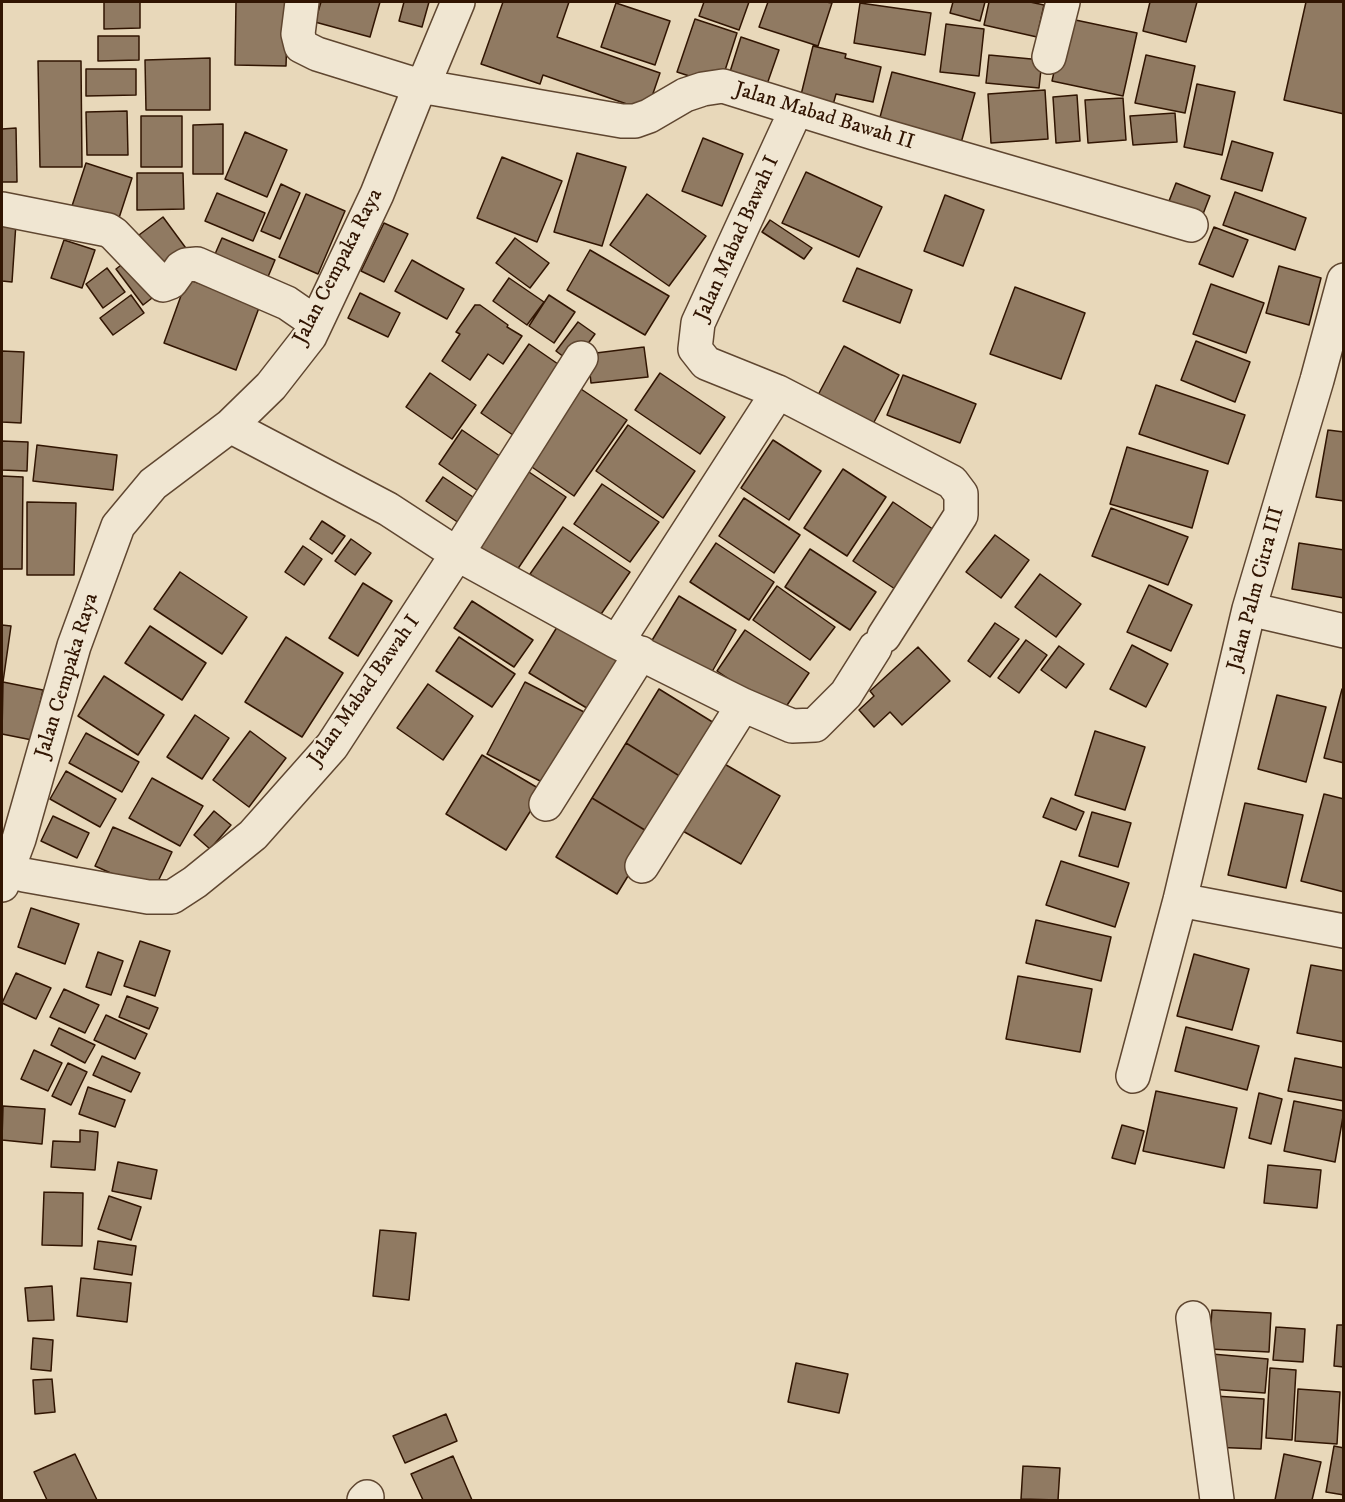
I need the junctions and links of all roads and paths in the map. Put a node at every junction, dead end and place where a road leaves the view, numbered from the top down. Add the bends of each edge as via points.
1 (302, 2) edge
2 (458, 2) edge
3 (1063, 2) edge
4 (1049, 57) dead end
5 (420, 86) junction
6 (796, 110) junction
7 (2, 208) edge
8 (1191, 225) dead end
9 (1344, 280) edge
10 (316, 323) junction
11 (581, 358) dead end
12 (1330, 383) edge
13 (778, 392) junction
14 (230, 426) junction
15 (457, 554) junction
16 (1249, 609) junction
17 (1344, 631) edge
18 (629, 647) junction
19 (743, 705) junction
20 (546, 804) dead end
21 (642, 866) dead end
22 (4, 878) edge
23 (1180, 900) junction
24 (1344, 931) edge
25 (1133, 1076) dead end
26 (1193, 1318) dead end
27 (1217, 1500) edge

1 - 5 street, Jalan Mabad Bawah II via 298,34 301,46
2 - 5 street, Jalan Cempaka Raya
3 - 4 street
5 - 6 street, Jalan Mabad Bawah II via 622,121 649,116 685,95 723,86
5 - 10 street, Jalan Cempaka Raya via 377,194
6 - 8 street, Jalan Mabad Bawah II
6 - 13 street, Jalan Mabad Bawah I via 698,323 695,349 706,363
7 - 10 street via 108,230 163,285 171,282 181,268 197,264 287,303
9 - 12 street, Jalan Palm Citra III
10 - 14 street, Jalan Cempaka Raya via 271,386
11 - 15 street, Jalan Mabad Bawah I
12 - 16 street, Jalan Palm Citra III
13 - 18 street
13 - 19 street, Jalan Mabad Bawah I via 952,482 961,494 962,515 846,694 815,725 792,726
14 - 15 street, Jalan Mabad Bawah I via 388,509
14 - 22 street, Jalan Cempaka Raya via 153,484 118,526 74,646 19,839
15 - 18 street, Jalan Mabad Bawah I
15 - 22 street, Jalan Mabad Bawah I via 332,746 253,835 195,882 172,897 148,897 24,875
16 - 17 street
16 - 23 street, Jalan Palm Citra III
18 - 19 street, Jalan Mabad Bawah I
18 - 20 street
19 - 21 street
23 - 24 street
23 - 25 street, Jalan Palm Citra III
26 - 27 street

